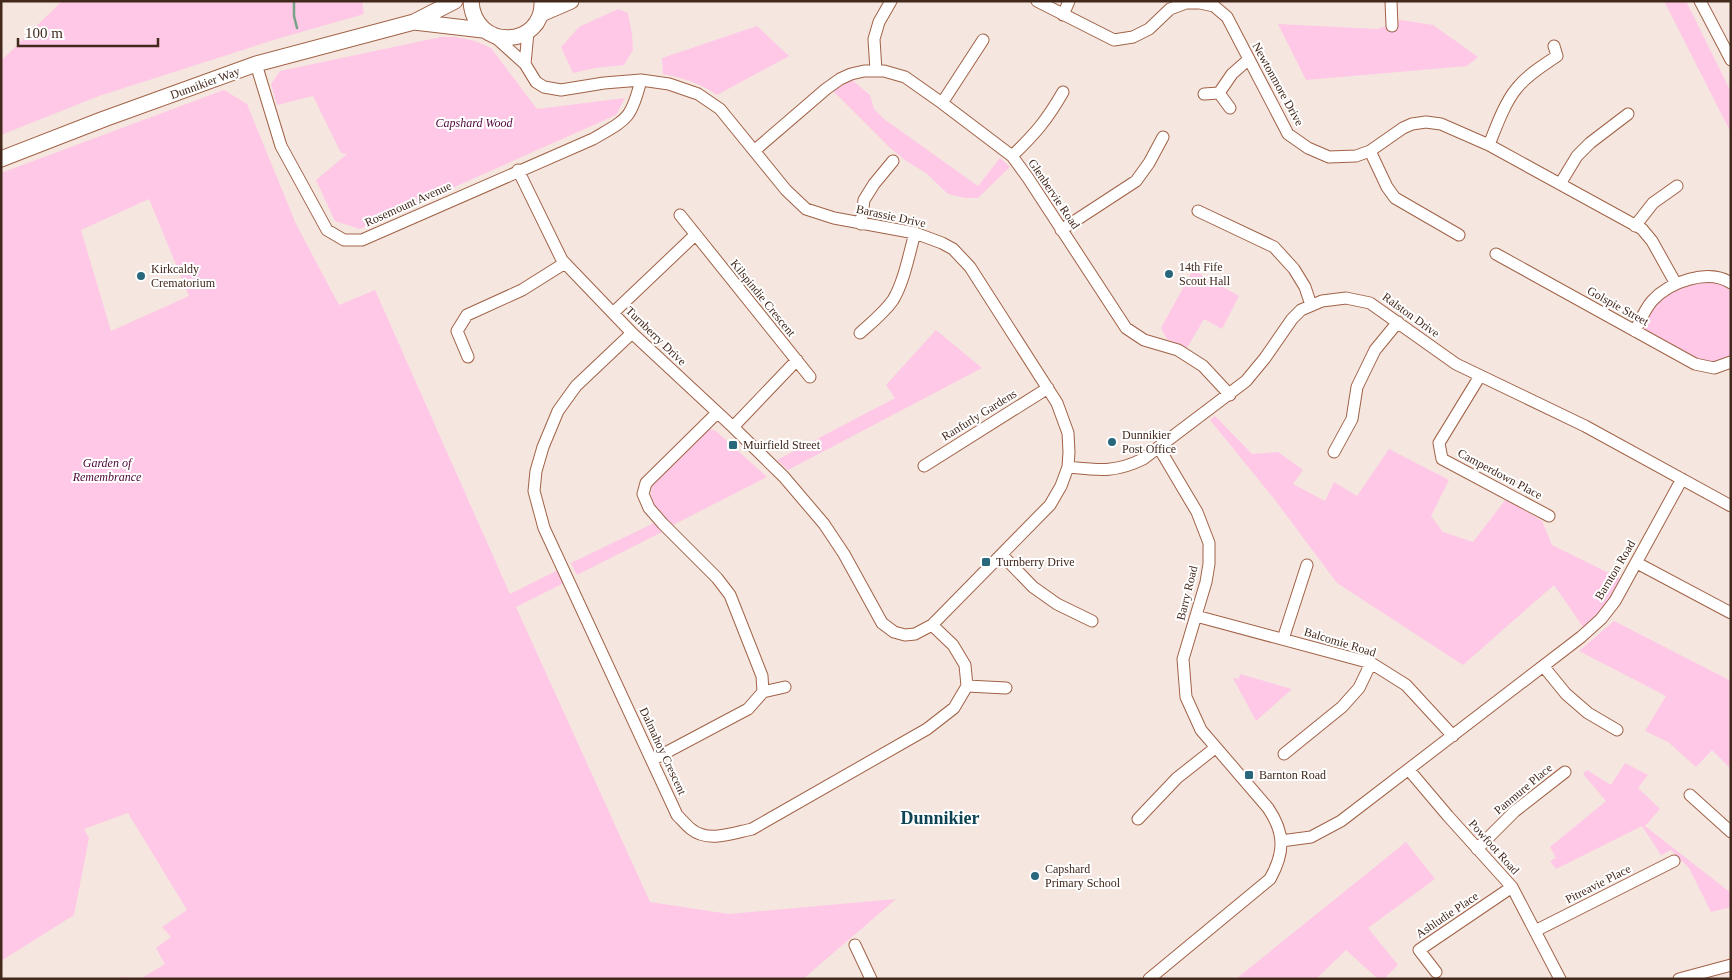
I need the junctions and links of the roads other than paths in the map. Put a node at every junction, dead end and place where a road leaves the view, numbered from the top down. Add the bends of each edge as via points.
1 (455, 1) edge
2 (471, 1) edge
3 (571, 1) edge
4 (891, 1) edge
5 (1037, 1) edge
6 (1069, 1) edge
7 (1391, 1) edge
8 (1700, 1) edge
9 (542, 7) edge
10 (1063, 15) junction
11 (414, 22) junction
12 (1392, 26) dead end
13 (528, 32) junction
14 (488, 33) junction
15 (983, 40) dead end
16 (1729, 54) edge
17 (1559, 55) dead end
18 (1249, 59) junction
19 (256, 64) junction
20 (525, 64) junction
21 (876, 71) junction
22 (641, 80) junction
23 (1063, 92) dead end
24 (1219, 93) junction
25 (1204, 94) dead end
26 (942, 103) junction
27 (1230, 108) dead end
28 (1628, 114) dead end
29 (1163, 137) dead end
30 (1488, 144) junction
31 (754, 151) junction
32 (1370, 151) junction
33 (1012, 156) junction
34 (1, 159) edge
35 (893, 161) dead end
36 (518, 170) junction
37 (1560, 184) junction
38 (1677, 186) dead end
39 (1198, 211) dead end
40 (680, 215) dead end
41 (861, 224) junction
42 (1635, 226) junction
43 (1061, 230) junction
44 (915, 234) junction
45 (695, 235) junction
46 (1459, 235) dead end
47 (1496, 254) dead end
48 (565, 263) junction
49 (1731, 283) edge
50 (1676, 284) junction
51 (1311, 305) junction
52 (613, 313) junction
53 (1398, 322) junction
54 (1634, 331) junction
55 (632, 333) junction
56 (860, 333) dead end
57 (468, 357) dead end
58 (797, 360) junction
59 (1731, 362) edge
60 (1480, 376) junction
61 (810, 377) dead end
62 (1048, 388) junction
63 (1230, 395) junction
64 (717, 413) junction
65 (733, 427) junction
66 (1159, 448) junction
67 (1334, 452) dead end
68 (924, 466) dead end
69 (1068, 467) junction
70 (1682, 479) junction
71 (1731, 506) edge
72 (1549, 516) dead end
73 (1002, 555) junction
74 (1637, 563) junction
75 (1307, 565) dead end
76 (1731, 613) edge
77 (1196, 616) junction
78 (1092, 621) dead end
79 (932, 625) junction
80 (1283, 639) junction
81 (1370, 663) junction
82 (1544, 667) junction
83 (967, 686) junction
84 (785, 687) dead end
85 (1006, 688) dead end
86 (763, 692) junction
87 (1617, 730) dead end
88 (1452, 736) junction
89 (1215, 748) junction
90 (1284, 754) dead end
91 (652, 760) junction
92 (1410, 770) junction
93 (1565, 772) dead end
94 (1690, 795) dead end
95 (1138, 820) dead end
96 (1731, 832) edge
97 (1281, 841) junction
98 (1477, 849) junction
99 (1674, 861) dead end
100 (1512, 887) junction
101 (1535, 931) junction
102 (855, 945) dead end
103 (1731, 965) edge
104 (1436, 972) dead end
105 (871, 979) edge
106 (1149, 979) edge
107 (1560, 979) edge
108 (1679, 979) edge

1 - 11 main road, Dunnikier Way
2 - 14 main road via 476,22
3 - 9 main road
4 - 21 street via 879,22 874,40
5 - 10 street, Newtonmore Drive
6 - 10 street
7 - 12 street
8 - 16 street
9 - 13 main road via 536,24
10 - 18 street, Newtonmore Drive via 1114,40 1133,38 1149,29 1170,9 1186,3 1214,6 1227,17
11 - 14 main road, Dunnikier Way
11 - 19 main road, Dunnikier Way
13 - 14 main road, Dunnikier Way via 505,38
13 - 20 street
14 - 20 street, Barassie Drive
15 - 26 street
17 - 30 street via 1517,87
18 - 24 street via 1232,74
18 - 32 street, Newtonmore Drive via 1288,134 1329,157 1356,156
19 - 34 main road, Dunnikier Way
19 - 36 street, Rosemount Avenue via 281,146 327,230 344,240 362,240
20 - 22 street, Barassie Drive via 536,82 552,89
21 - 26 street, Glenbervie Road via 905,77
21 - 31 street, Glenbervie Road via 858,72 840,79
22 - 31 street, Barassie Drive via 669,84 698,94 720,109
22 - 36 street, Rosemount Avenue via 630,114 621,122 593,139
23 - 33 street via 1037,132
24 - 25 street
24 - 27 street
26 - 33 street, Glenbervie Road
28 - 37 street via 1577,156
29 - 43 street via 1136,181
30 - 32 street, Newtonmore Drive via 1441,124 1426,122 1403,128
30 - 37 street, Newtonmore Drive
31 - 41 street, Barassie Drive via 806,209
32 - 46 street via 1395,198
33 - 43 street, Glenbervie Road
35 - 41 street via 864,200
36 - 48 street, Turnberry Drive
37 - 42 street, Newtonmore Drive
38 - 42 street via 1653,203
39 - 51 street via 1274,247 1294,269
40 - 45 street, Kilspindie Crescent
41 - 44 street, Barassie Drive
42 - 50 street, Newtonmore Drive via 1652,241
43 - 63 street, Glenbervie Road via 1126,328 1144,340 1178,350 1203,366
44 - 56 street via 893,300
44 - 62 street, Barassie Drive via 942,243 963,258
45 - 52 street
45 - 58 street, Kilspindie Crescent
47 - 54 street, Golspie Street
48 - 52 street, Turnberry Drive
48 - 57 street via 522,290 468,315 457,331
49 - 50 street via 1714,276
50 - 54 street via 1659,293 1650,303
51 - 53 street, Ralston Drive via 1333,299 1356,299 1370,303
51 - 63 street, Ralston Drive via 1292,319 1255,371
52 - 55 street, Turnberry Drive
53 - 60 street, Ralston Drive via 1456,364
53 - 67 street via 1364,372 1357,387 1352,419
54 - 59 street, Golspie Street via 1695,364 1714,368
55 - 64 street, Turnberry Drive
55 - 91 street, Dalmahoy Crescent via 576,386 558,411 543,446 534,491 544,528
58 - 61 street, Kilspindie Crescent
58 - 65 street
60 - 70 street, Ralston Drive via 1584,426
60 - 72 street, Camperdown Place via 1439,443 1442,459
62 - 68 street, Ranfurly Gardens
62 - 69 street, Barassie Drive via 1068,433
63 - 66 street, Ralston Drive
64 - 65 street, Turnberry Drive
64 - 86 street via 646,483 643,494 658,518 730,595 762,676
65 - 79 street, Turnberry Drive via 784,477 824,524 882,623 904,635 915,634
66 - 69 street, Ralston Drive via 1128,467 1096,470
66 - 77 street, Barry Road via 1197,512 1208,543 1209,564
69 - 73 street, Barassie Drive via 1050,505
70 - 71 street, Ralston Drive
70 - 74 street, Barnton Road
73 - 78 street via 1033,587 1057,604
73 - 79 street, Turnberry Drive
74 - 76 street
74 - 82 street, Barnton Road via 1601,619
75 - 80 street
77 - 80 street, Balcomie Road
77 - 89 street, Barry Road via 1183,659 1186,697 1201,730
79 - 83 street via 957,652 965,666
80 - 81 street, Balcomie Road
81 - 88 street, Balcomie Road via 1406,685
81 - 90 street via 1359,688 1342,707
82 - 87 street via 1566,694 1588,713
82 - 88 street, Barnton Road
83 - 85 street
83 - 91 street, Dalmahoy Crescent via 954,708 927,729 752,829 724,836 703,836 677,815
84 - 86 street
86 - 91 street via 748,709
88 - 92 street, Barnton Road
89 - 95 street via 1177,778
89 - 97 street, Barry Road via 1268,808 1276,820
92 - 97 street, Barnton Road via 1341,821 1311,837
92 - 98 street, Powfoot Road
93 - 98 street, Panmure Place via 1515,811
94 - 96 street
97 - 106 street, Barry Road via 1281,854 1270,878
98 - 100 street, Powfoot Road
99 - 101 street, Pitreavie Place
100 - 101 street, Powfoot Road
100 - 104 street, Ashludie Place via 1419,950
101 - 107 street, Powfoot Road
102 - 105 street
103 - 108 street

